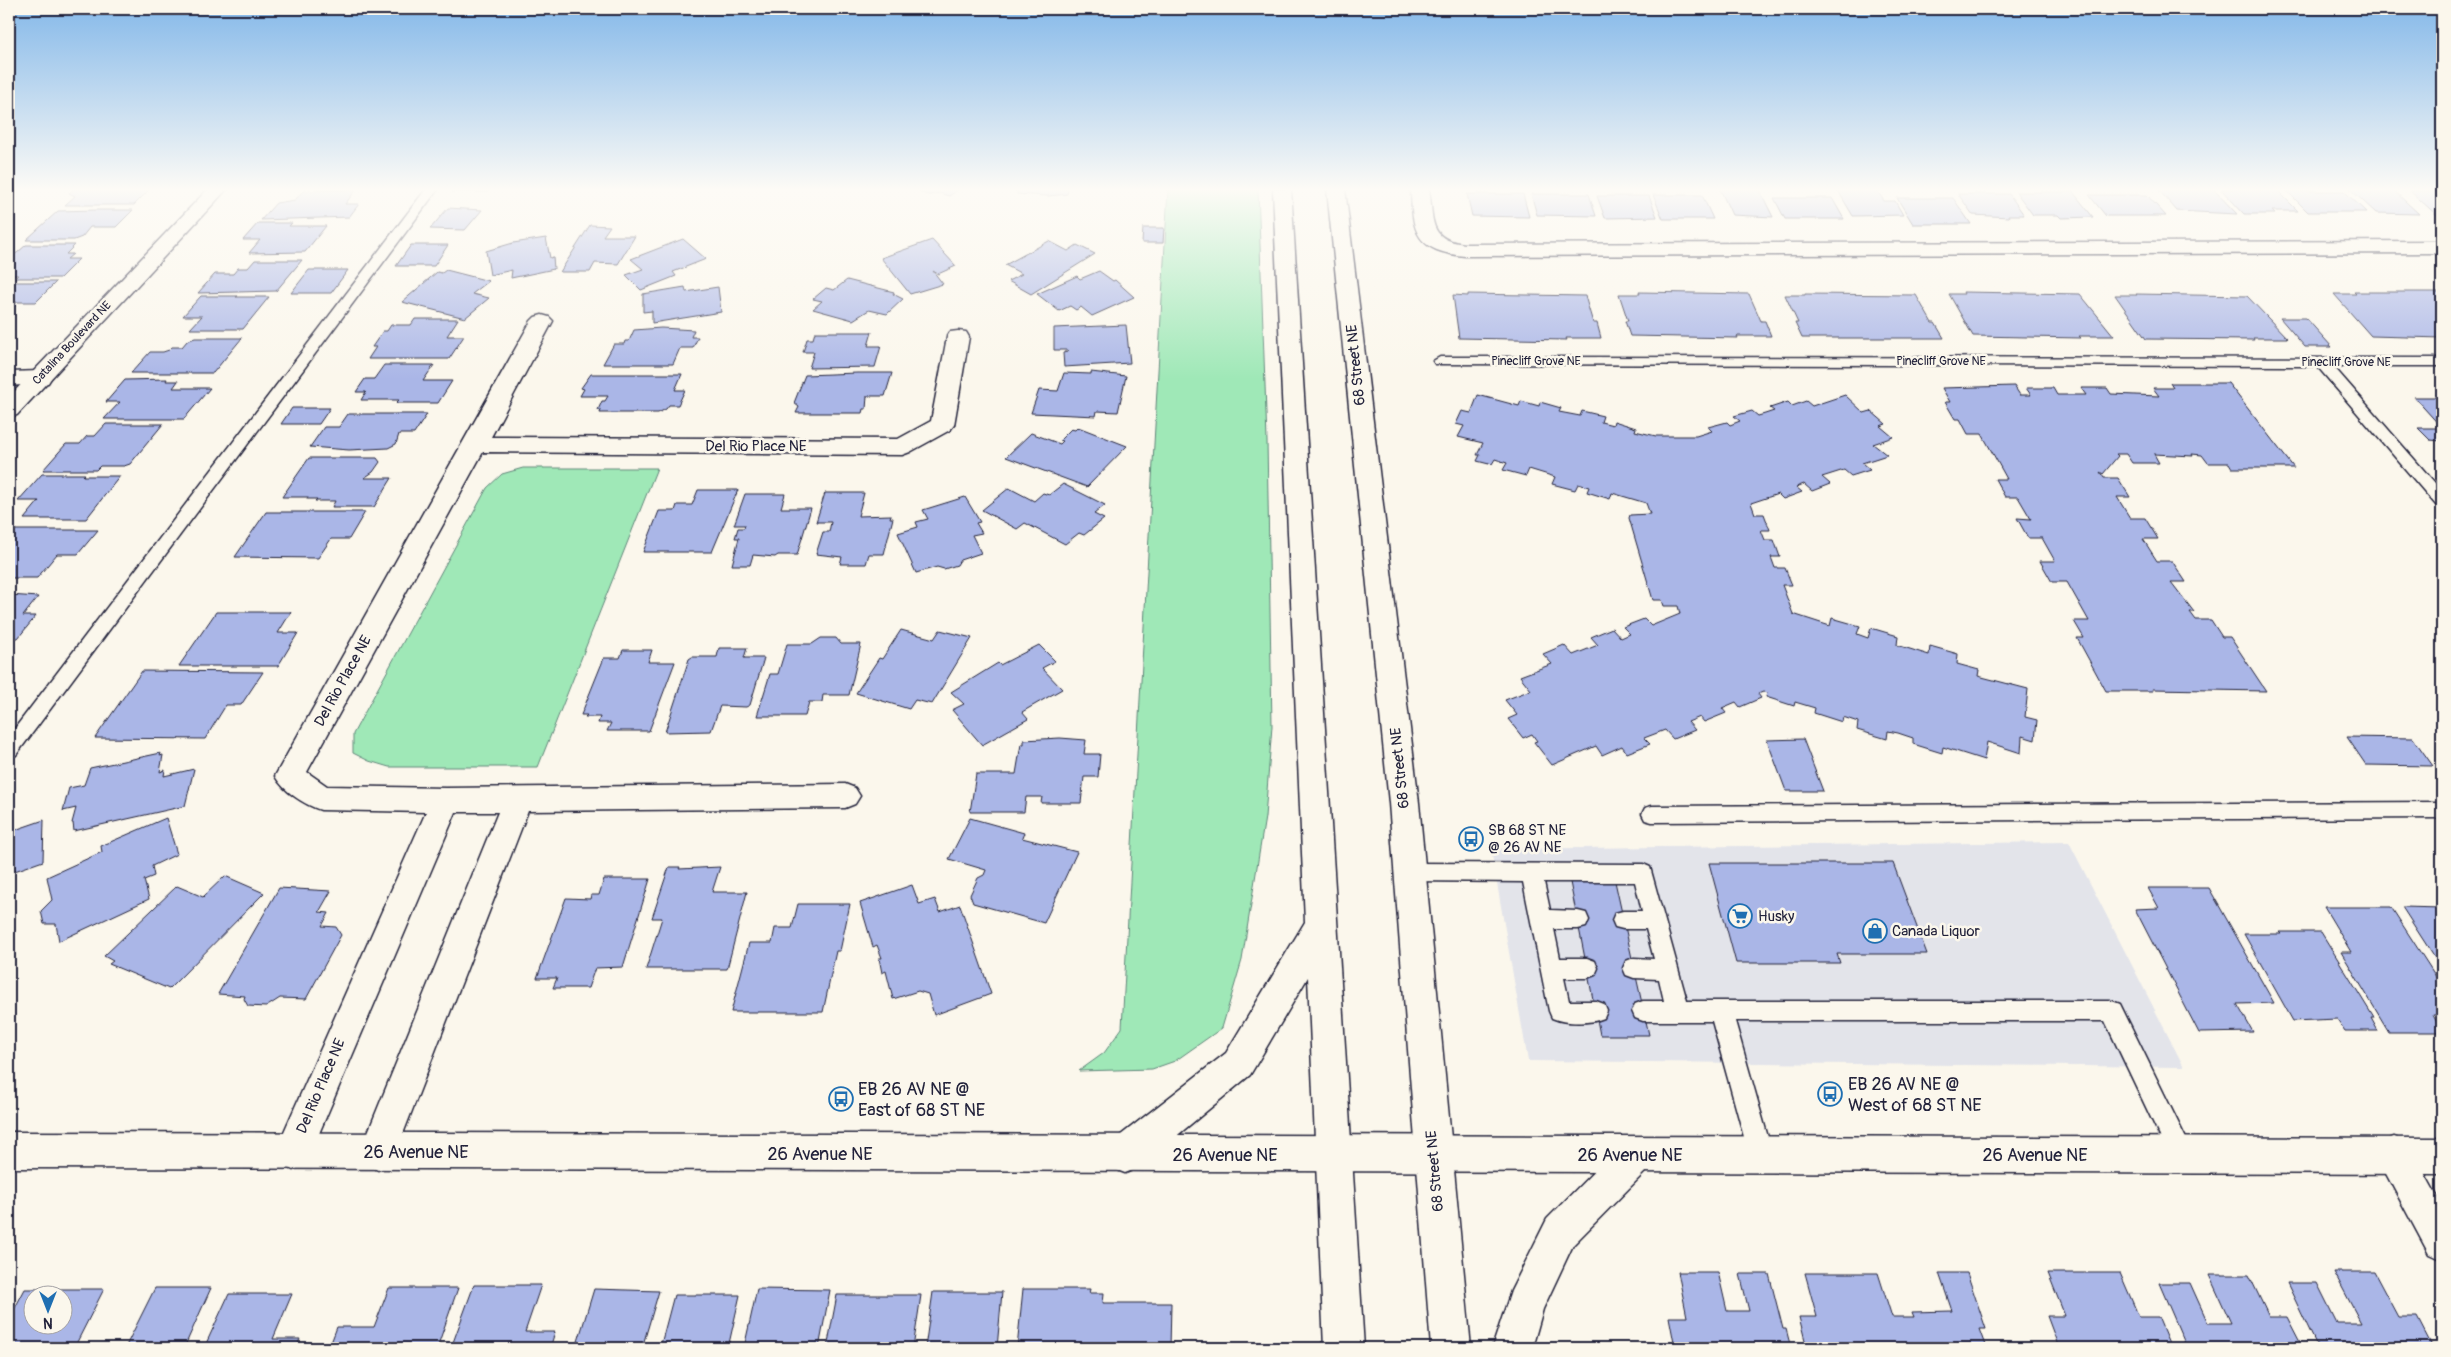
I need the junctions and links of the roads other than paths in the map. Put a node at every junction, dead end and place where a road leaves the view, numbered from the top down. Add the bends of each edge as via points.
1 (158, 252) edge
2 (384, 252) edge
3 (1285, 252) edge
4 (1343, 252) edge
5 (542, 321) dead end
6 (958, 337) dead end
7 (1440, 361) dead end
8 (2320, 361) junction
9 (2442, 362) edge
10 (40, 378) junction
11 (9, 379) edge
12 (9, 409) edge
13 (475, 444) junction
14 (2442, 500) edge
15 (9, 750) edge
16 (845, 796) dead end
17 (518, 799) junction
18 (446, 800) junction
19 (2442, 810) edge
20 (1652, 814) dead end
21 (1409, 872) junction
22 (1532, 873) junction
23 (1541, 919) junction
24 (1578, 920) dead end
25 (1623, 920) dead end
26 (1654, 920) junction
27 (1321, 925) junction
28 (1551, 968) junction
29 (1587, 968) dead end
30 (1634, 968) dead end
31 (1666, 968) junction
32 (1596, 1011) dead end
33 (1643, 1011) dead end
34 (1678, 1011) junction
35 (1721, 1012) junction
36 (9, 1150) edge
37 (293, 1152) junction
38 (378, 1152) junction
39 (1125, 1155) junction
40 (1333, 1155) junction
41 (1433, 1155) junction
42 (1636, 1156) junction
43 (1761, 1156) junction
44 (2182, 1156) junction
45 (2394, 1156) junction
46 (2442, 1156) edge
47 (2442, 1241) edge
48 (1344, 1348) edge
49 (1451, 1348) edge
50 (1512, 1348) edge

1 - 10 street, Catalina Boulevard NE
2 - 15 lane
3 - 27 street
4 - 21 street, 68 Street NE
5 - 13 street, Del Rio Place NE
6 - 13 street, Del Rio Place NE via 942,425 902,447
7 - 8 lane, Pinecliff Grove NE
8 - 9 lane, Pinecliff Grove NE
8 - 14 lane
10 - 11 street
10 - 12 street, Catalina Boulevard NE
13 - 18 street, Del Rio Place NE via 290,776 321,798
16 - 17 street, Del Rio Place NE
17 - 18 street, Del Rio Place NE
17 - 38 street
18 - 37 street, Del Rio Place NE
19 - 20 lane
21 - 22 lane
21 - 41 street, 68 Street NE
22 - 23 lane
22 - 26 lane via 1643,873
23 - 24 lane
23 - 28 lane
25 - 26 lane
26 - 31 lane
27 - 39 street via 1238,1064
27 - 40 street
28 - 29 lane
28 - 32 lane via 1560,1011
30 - 31 lane
31 - 34 lane
33 - 34 lane
34 - 35 lane
35 - 43 lane
35 - 44 lane via 2112,1011
36 - 37 street, 26 Avenue NE
37 - 38 street, 26 Avenue NE
38 - 39 street, 26 Avenue NE
39 - 40 street, 26 Avenue NE
40 - 41 street, 26 Avenue NE
40 - 48 street
41 - 42 street, 26 Avenue NE
41 - 49 street, 68 Street NE
42 - 43 street, 26 Avenue NE
42 - 50 street via 1560,1232 1526,1305
43 - 44 street, 26 Avenue NE
44 - 45 street, 26 Avenue NE
45 - 46 street, 26 Avenue NE
45 - 47 street

